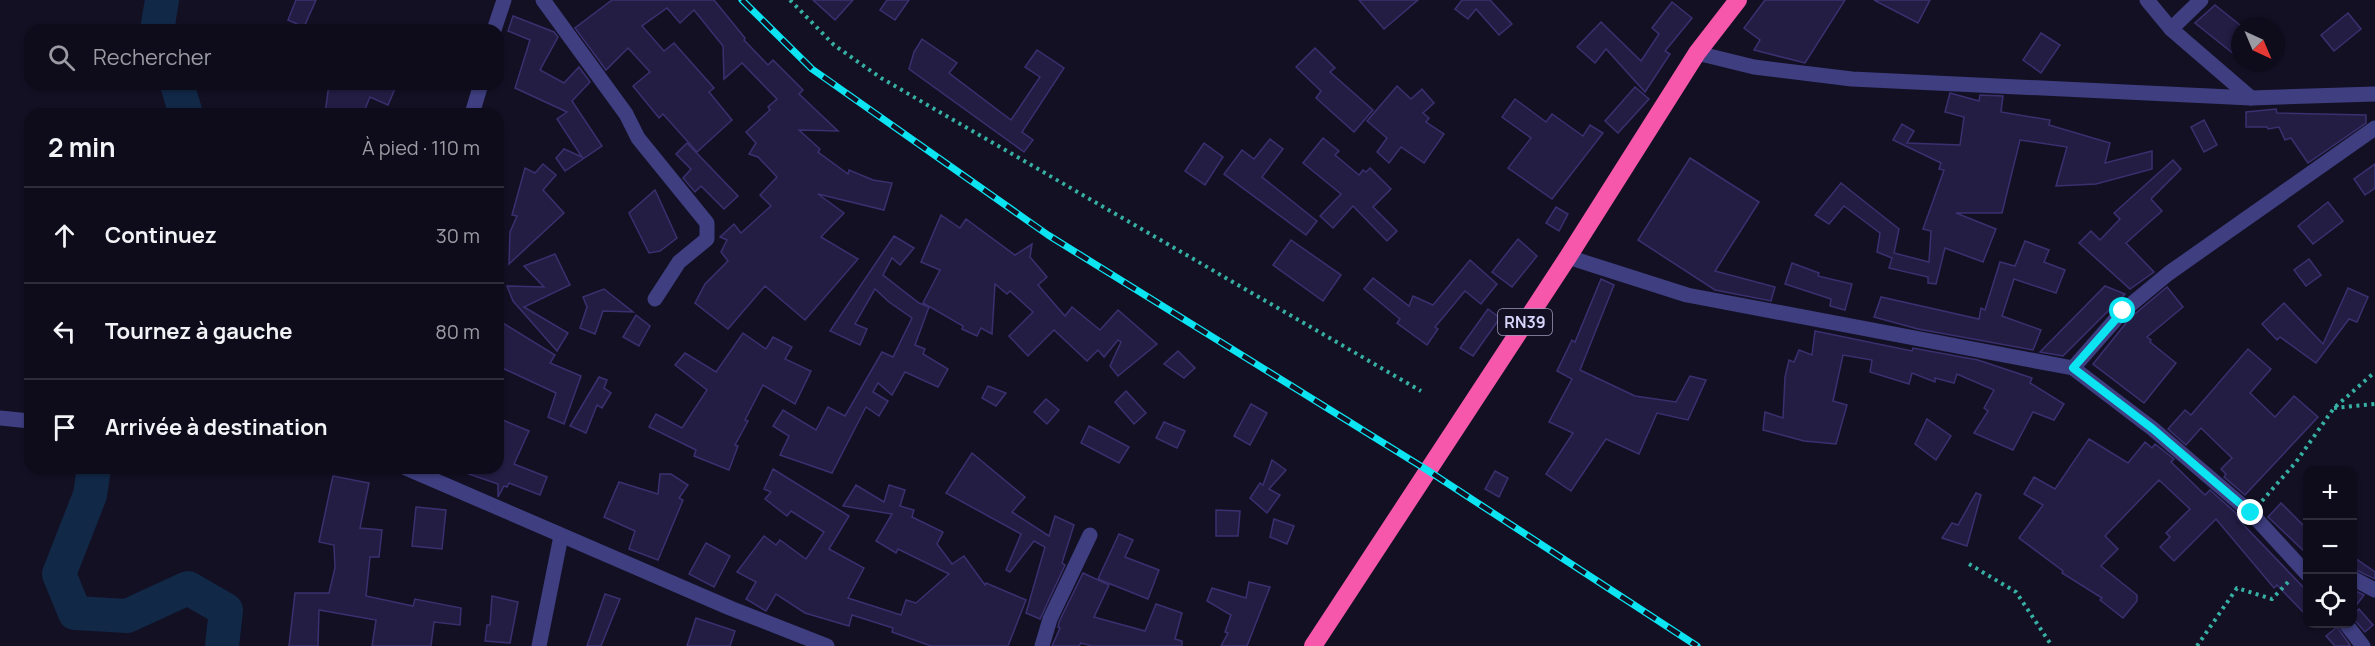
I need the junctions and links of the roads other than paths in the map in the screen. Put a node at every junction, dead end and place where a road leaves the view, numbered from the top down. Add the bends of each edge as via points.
1 (504, 0) edge
2 (543, 0) edge
3 (1738, 0) edge
4 (2147, 0) edge
5 (2202, 0) edge
6 (496, 24) edge
7 (2171, 29) junction
8 (1697, 53) junction
9 (479, 90) edge
10 (2375, 94) edge
11 (2251, 98) junction
12 (474, 108) edge
13 (2375, 128) edge
14 (1568, 257) junction
15 (656, 299) dead end
16 (2073, 368) junction
17 (0, 418) edge
18 (24, 420) edge
19 (420, 474) edge
20 (1090, 535) dead end
21 (561, 536) junction
22 (2303, 570) edge
23 (2357, 581) edge
24 (2375, 591) edge
25 (2349, 628) edge
26 (540, 646) edge
27 (827, 646) edge
28 (1042, 646) edge
29 (1313, 646) edge
30 (2363, 646) edge

1 - 6 street
2 - 15 street via 626,114 638,138 707,223 707,239 679,262
3 - 8 highway, RN39
4 - 7 street
5 - 7 street
7 - 11 street
8 - 11 street via 1754,67 1852,79
8 - 14 highway, RN39
9 - 12 street
10 - 11 street
13 - 16 street via 2169,273 2123,311
14 - 16 street via 1688,295
14 - 29 highway, RN39
16 - 22 street via 2153,429 2251,513
17 - 18 street
19 - 21 street
20 - 28 street via 1050,619
21 - 26 street
21 - 27 street
23 - 24 street
25 - 30 street

